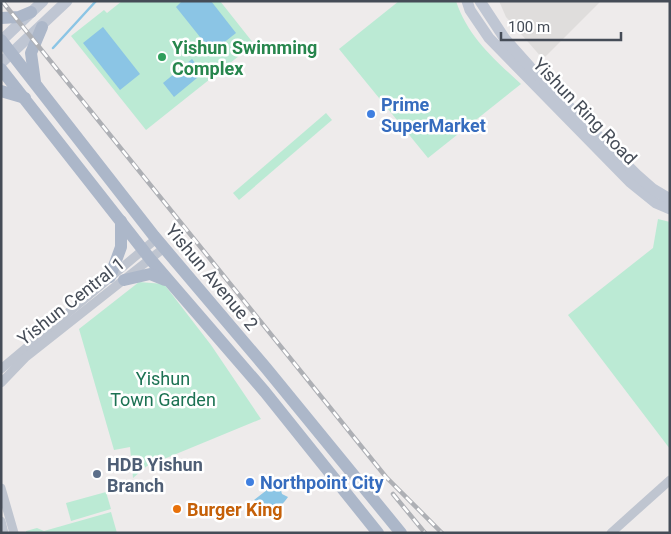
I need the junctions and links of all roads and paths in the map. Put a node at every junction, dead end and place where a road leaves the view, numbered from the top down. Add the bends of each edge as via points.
1 (43, 1) edge
2 (66, 1) edge
3 (467, 1) edge
4 (480, 1) edge
5 (31, 12) junction
6 (1, 18) edge
7 (42, 27) junction
8 (1, 41) edge
9 (12, 54) junction
10 (1, 63) edge
11 (1, 69) edge
12 (35, 83) junction
13 (1, 91) edge
14 (25, 98) junction
15 (670, 199) edge
16 (670, 210) edge
17 (121, 221) junction
18 (160, 244) junction
19 (147, 255) junction
20 (110, 277) junction
21 (124, 280) junction
22 (173, 286) junction
23 (2, 367) edge
24 (1, 383) edge
25 (670, 480) edge
26 (667, 486) edge
27 (1, 488) edge
28 (1, 521) edge
29 (4, 533) edge
30 (14, 533) edge
31 (378, 533) edge
32 (401, 533) edge
33 (611, 533) edge

1 - 5 main road
2 - 7 main road
3 - 16 main road, Yishun Ring Road via 489,38 630,182
4 - 15 main road, Yishun Ring Road via 505,39 530,67 636,174
5 - 6 main road via 19,17
5 - 8 main road
7 - 9 main road
7 - 12 main road via 31,53
8 - 9 main road, Yishun Avenue 2
9 - 10 main road
9 - 12 main road, Yishun Avenue 2
11 - 14 main road, Yishun Avenue 2
12 - 18 main road, Yishun Avenue 2
13 - 14 main road
14 - 17 main road, Yishun Avenue 2
17 - 19 main road, Yishun Avenue 2
17 - 20 main road via 121,247
18 - 19 street, Yishun Central 1
18 - 32 main road, Yishun Avenue 2
19 - 20 street, Yishun Central 1
19 - 21 street, Yishun Central 1
19 - 22 main road, Yishun Avenue 2
20 - 23 street, Yishun Central 1
21 - 22 main road via 153,274
21 - 24 street, Yishun Central 1 via 26,357
22 - 31 main road, Yishun Avenue 2 via 265,392
25 - 26 street
26 - 33 street
27 - 30 street
28 - 29 street

